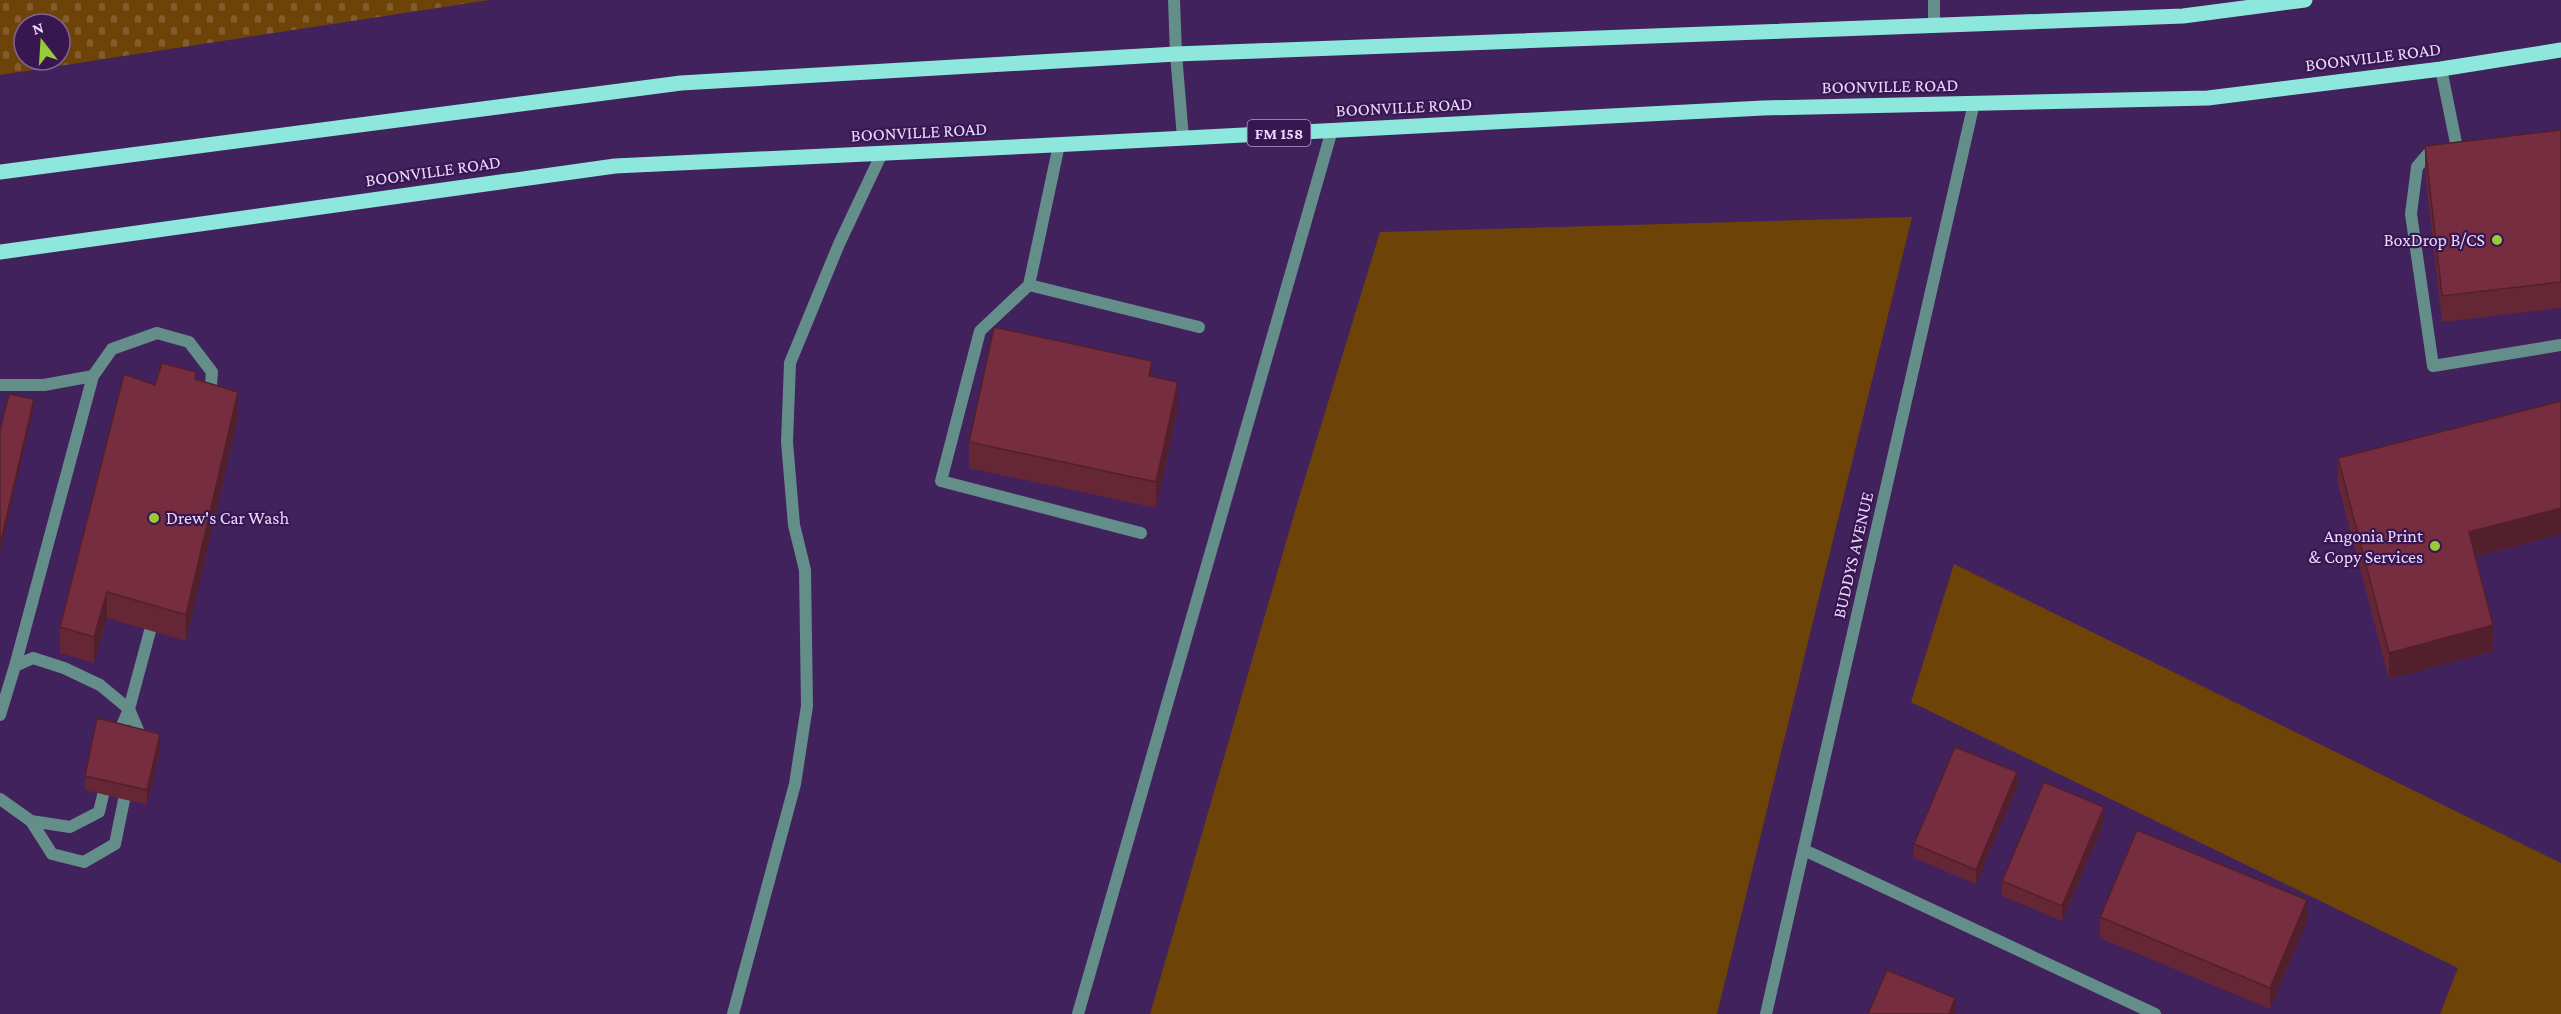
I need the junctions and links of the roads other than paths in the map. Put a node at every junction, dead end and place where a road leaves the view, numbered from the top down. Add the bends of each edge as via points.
1 (1174, 0) edge
2 (1934, 0) edge
3 (2306, 0) edge
4 (1934, 25) junction
5 (2561, 50) edge
6 (1176, 54) junction
7 (2441, 69) junction
8 (1974, 103) junction
9 (1332, 130) junction
10 (1183, 138) junction
11 (1059, 145) junction
12 (882, 153) junction
13 (0, 172) edge
14 (0, 252) edge
15 (1029, 285) junction
16 (1199, 327) dead end
17 (2561, 345) edge
18 (93, 376) junction
19 (0, 385) edge
20 (209, 409) edge
21 (1141, 533) dead end
22 (150, 631) edge
23 (15, 666) junction
24 (129, 709) junction
25 (0, 715) edge
26 (118, 735) edge
27 (136, 741) edge
28 (103, 795) edge
29 (0, 799) edge
30 (124, 800) edge
31 (31, 821) junction
32 (1804, 850) junction
33 (733, 1014) edge
34 (1078, 1014) edge
35 (1766, 1014) edge
36 (2155, 1014) edge

1 - 6 street
2 - 4 street
3 - 4 main road via 2183,16
4 - 6 main road
5 - 7 main road, BOONVILLE ROAD / FM 158
6 - 10 street
6 - 13 main road via 681,83
7 - 8 main road, BOONVILLE ROAD / FM 158 via 2208,98
7 - 17 street via 2463,147 2428,154 2416,167 2411,214 2433,366
8 - 9 main road, BOONVILLE ROAD / FM 158 via 1763,108
8 - 32 street, BUDDYS AVENUE
9 - 10 main road, BOONVILLE ROAD / FM 158
9 - 34 street
10 - 11 main road, BOONVILLE ROAD / FM 158
11 - 12 main road, BOONVILLE ROAD / FM 158
11 - 15 street
12 - 14 main road, BOONVILLE ROAD / FM 158 via 615,166
12 - 33 street via 790,363 787,442 794,525 805,570 807,705 795,784
15 - 16 street
15 - 21 street via 980,331 941,481
18 - 19 street via 44,385
18 - 20 street via 112,349 158,333 189,342 212,372
18 - 23 street
22 - 24 street
23 - 24 street via 33,658 64,669 100,685
23 - 25 street
24 - 26 street
24 - 27 street via 138,730
28 - 31 street via 99,812 70,827
29 - 31 street
30 - 31 street via 115,844 84,862 52,854
32 - 35 street, BUDDYS AVENUE
32 - 36 street

